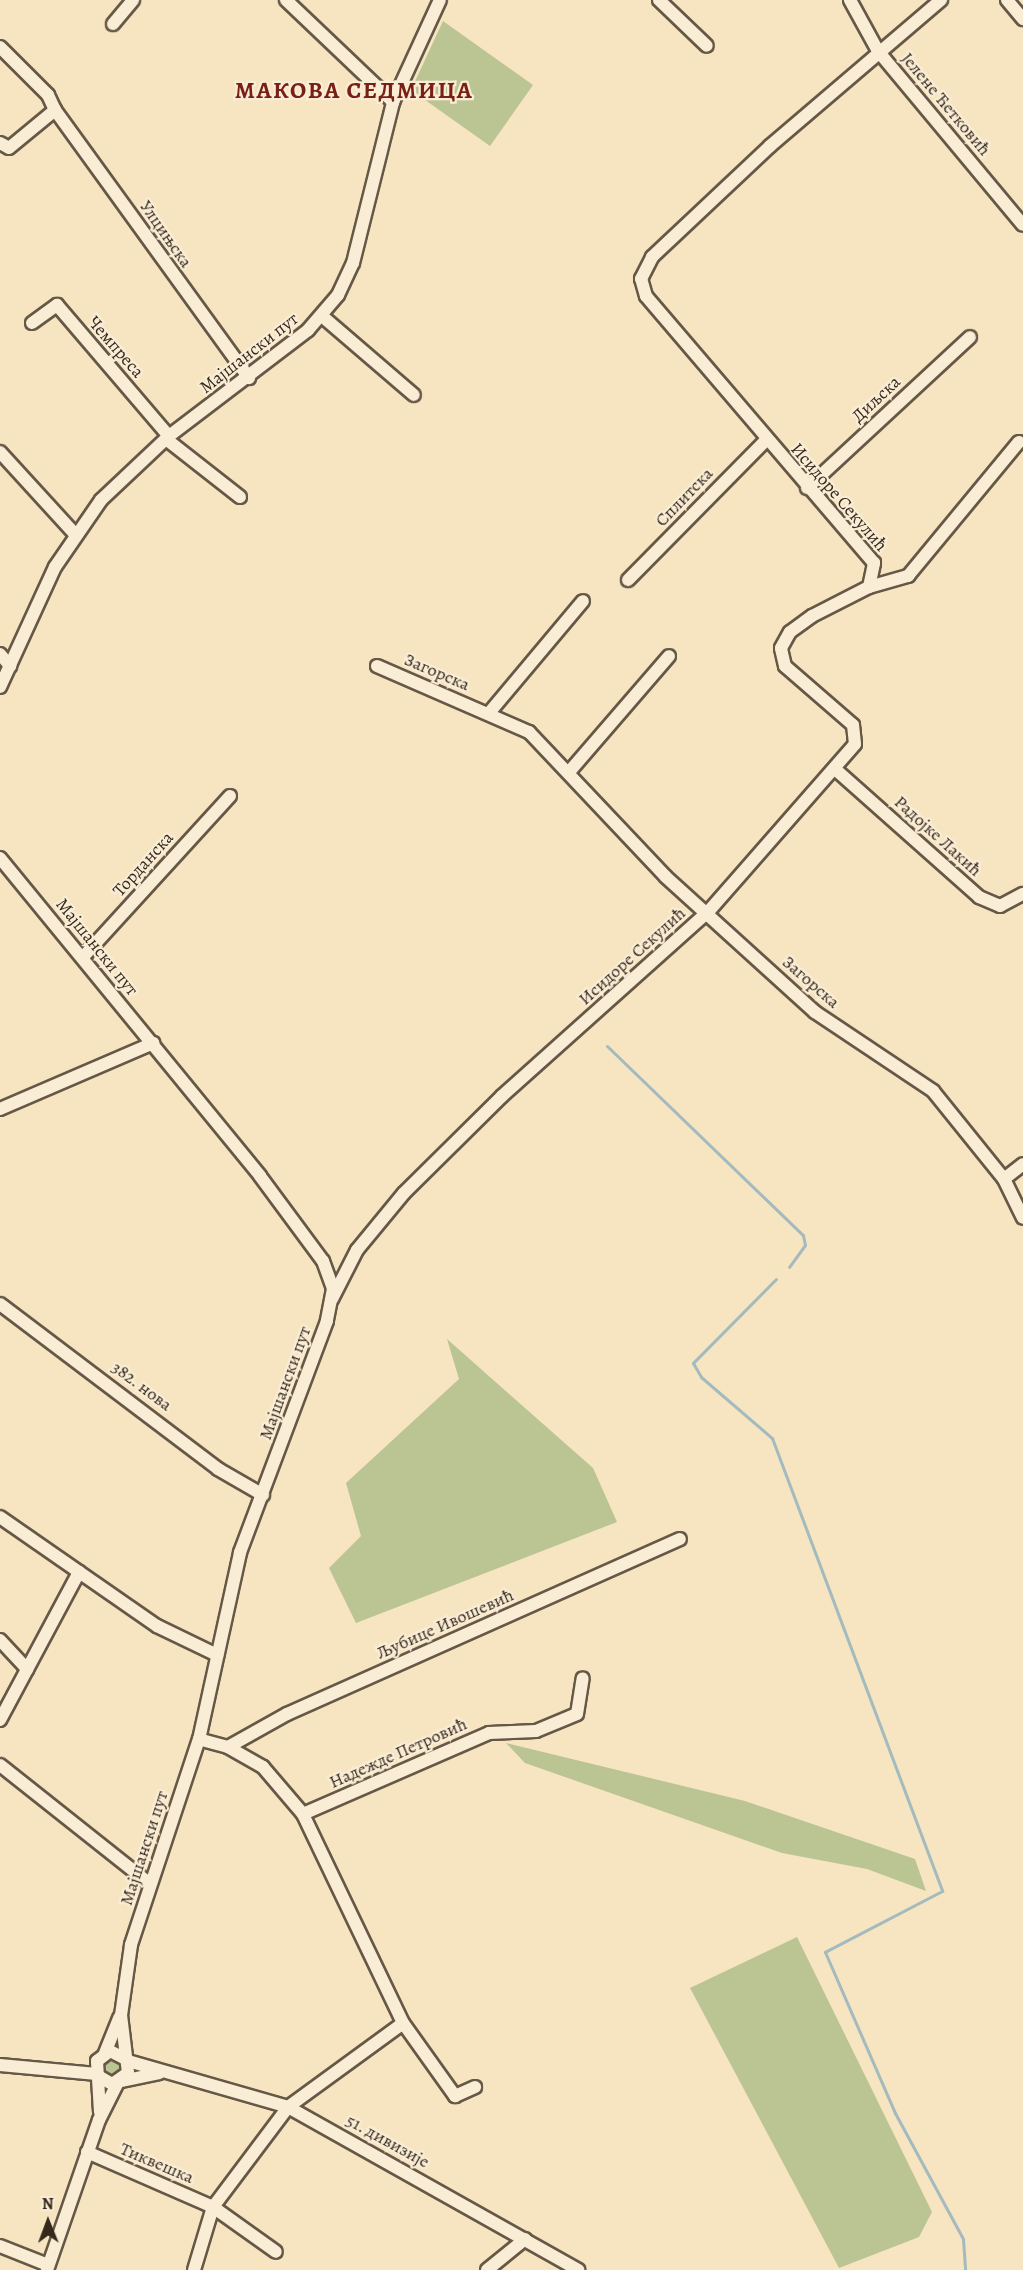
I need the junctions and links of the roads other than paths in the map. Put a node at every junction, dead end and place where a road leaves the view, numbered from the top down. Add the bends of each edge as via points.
1 (133, 0) edge
2 (286, 0) edge
3 (440, 0) edge
4 (659, 0) edge
5 (850, 0) edge
6 (941, 0) edge
7 (1007, 0) edge
8 (1023, 18) edge
9 (114, 24) dead end
10 (707, 46) dead end
11 (0, 47) edge
12 (878, 51) junction
13 (393, 102) junction
14 (55, 110) junction
15 (0, 143) edge
16 (1023, 225) edge
17 (322, 316) junction
18 (32, 323) dead end
19 (970, 337) dead end
20 (249, 378) junction
21 (414, 395) dead end
22 (167, 437) junction
23 (766, 440) junction
24 (1019, 442) dead end
25 (0, 452) edge
26 (807, 488) junction
27 (240, 497) dead end
28 (75, 534) junction
29 (628, 580) dead end
30 (869, 587) junction
31 (583, 601) dead end
32 (0, 654) edge
33 (669, 656) dead end
34 (10, 666) junction
35 (377, 666) dead end
36 (0, 687) edge
37 (489, 713) junction
38 (835, 769) junction
39 (568, 772) junction
40 (230, 795) dead end
41 (0, 858) edge
42 (1023, 894) edge
43 (708, 912) junction
44 (83, 957) junction
45 (153, 1043) junction
46 (0, 1109) edge
47 (1023, 1164) edge
48 (1004, 1179) junction
49 (1023, 1218) edge
50 (332, 1299) junction
51 (0, 1304) edge
52 (263, 1496) junction
53 (0, 1517) edge
54 (680, 1539) dead end
55 (79, 1572) junction
56 (0, 1640) edge
57 (217, 1655) junction
58 (27, 1669) junction
59 (583, 1678) dead end
60 (0, 1720) edge
61 (199, 1739) junction
62 (228, 1747) junction
63 (0, 1765) edge
64 (303, 1814) junction
65 (150, 1884) junction
66 (121, 2015) junction
67 (403, 2023) junction
68 (103, 2054) junction
69 (127, 2060) junction
70 (0, 2065) edge
71 (52, 2067) junction
72 (169, 2072) junction
73 (98, 2075) junction
74 (120, 2082) junction
75 (475, 2087) dead end
76 (288, 2107) junction
77 (99, 2120) junction
78 (87, 2152) junction
79 (213, 2207) junction
80 (525, 2239) junction
81 (0, 2246) edge
82 (276, 2252) dead end
83 (47, 2268) edge
84 (194, 2270) edge
85 (487, 2270) edge
86 (578, 2270) edge

1 - 9 street
2 - 13 street
3 - 13 street, Мајшански пут
4 - 10 street
5 - 12 street, Јелене Ћетковић
6 - 12 street, Исидоре Секулић
7 - 8 street
11 - 14 street, Улцињска via 48,95
12 - 16 street, Јелене Ћетковић
12 - 23 street, Исидоре Секулић via 770,146 642,270 646,296
13 - 17 street, Мајшански пут via 353,263
14 - 15 street via 9,148
14 - 20 street, Улцињска
17 - 20 street, Мајшански пут
17 - 21 street
18 - 22 street, Чемпреса via 57,305
19 - 26 street, Диљска
20 - 22 street, Мајшански пут
22 - 27 street
22 - 28 street, Мајшански пут via 101,500
23 - 26 street, Исидоре Секулић
23 - 29 street, Сплитска
24 - 30 street via 908,576
25 - 28 street
26 - 30 street, Исидоре Секулић via 874,562
28 - 34 street, Мајшански пут
30 - 38 street, Исидоре Секулић via 812,616 790,632 781,648 785,666 857,730 855,744
31 - 37 street
32 - 34 street
33 - 39 street
34 - 36 street, Мајшански пут
35 - 37 street, Загорска
37 - 39 street, Загорска via 529,732
38 - 42 street, Радојке Лакић via 979,897 1000,906
38 - 43 street, Исидоре Секулић
39 - 43 street, Загорска via 666,877
40 - 44 street, Торданска
41 - 44 street, Мајшански пут
43 - 48 street, Загорска via 815,1012 933,1091
43 - 50 street, Исидоре Секулић via 502,1096 404,1193 357,1250
44 - 45 street, Мајшански пут
45 - 46 street
45 - 50 street, Мајшански пут via 323,1261
47 - 48 street
48 - 49 street, Загорска
50 - 52 street, Мајшански пут
51 - 52 street, 382. нова via 218,1469
52 - 57 street, Мајшански пут via 240,1553
53 - 55 street
54 - 62 street, Љубице Ивошевић via 297,1710
55 - 57 street via 157,1626
55 - 58 street
56 - 58 street
57 - 61 street, Мајшански пут
58 - 60 street
59 - 64 street, Надежде Петровић via 577,1714 536,1731 489,1733
61 - 62 street
61 - 65 street, Мајшански пут
62 - 64 street via 263,1767
63 - 65 street
64 - 67 street
65 - 66 street, Мајшански пут via 131,1945
66 - 68 street, Мајшански пут
66 - 69 street, Мајшански пут
67 - 75 street via 455,2096
67 - 76 street
68 - 69 street, 51. дивизије
68 - 71 street
68 - 73 street, Мајшански пут
69 - 72 street, 51. дивизије
69 - 74 street
70 - 71 street
71 - 73 street
72 - 74 street, 51. дивизије
72 - 76 street, 51. дивизије
73 - 74 street
73 - 77 street
74 - 77 street
76 - 79 street
76 - 80 street, 51. дивизије
77 - 78 street
78 - 79 street, Тиквешка
78 - 83 street
79 - 82 street, Тиквешка
79 - 84 street
80 - 85 street
80 - 86 street, 51. дивизије
81 - 83 street

